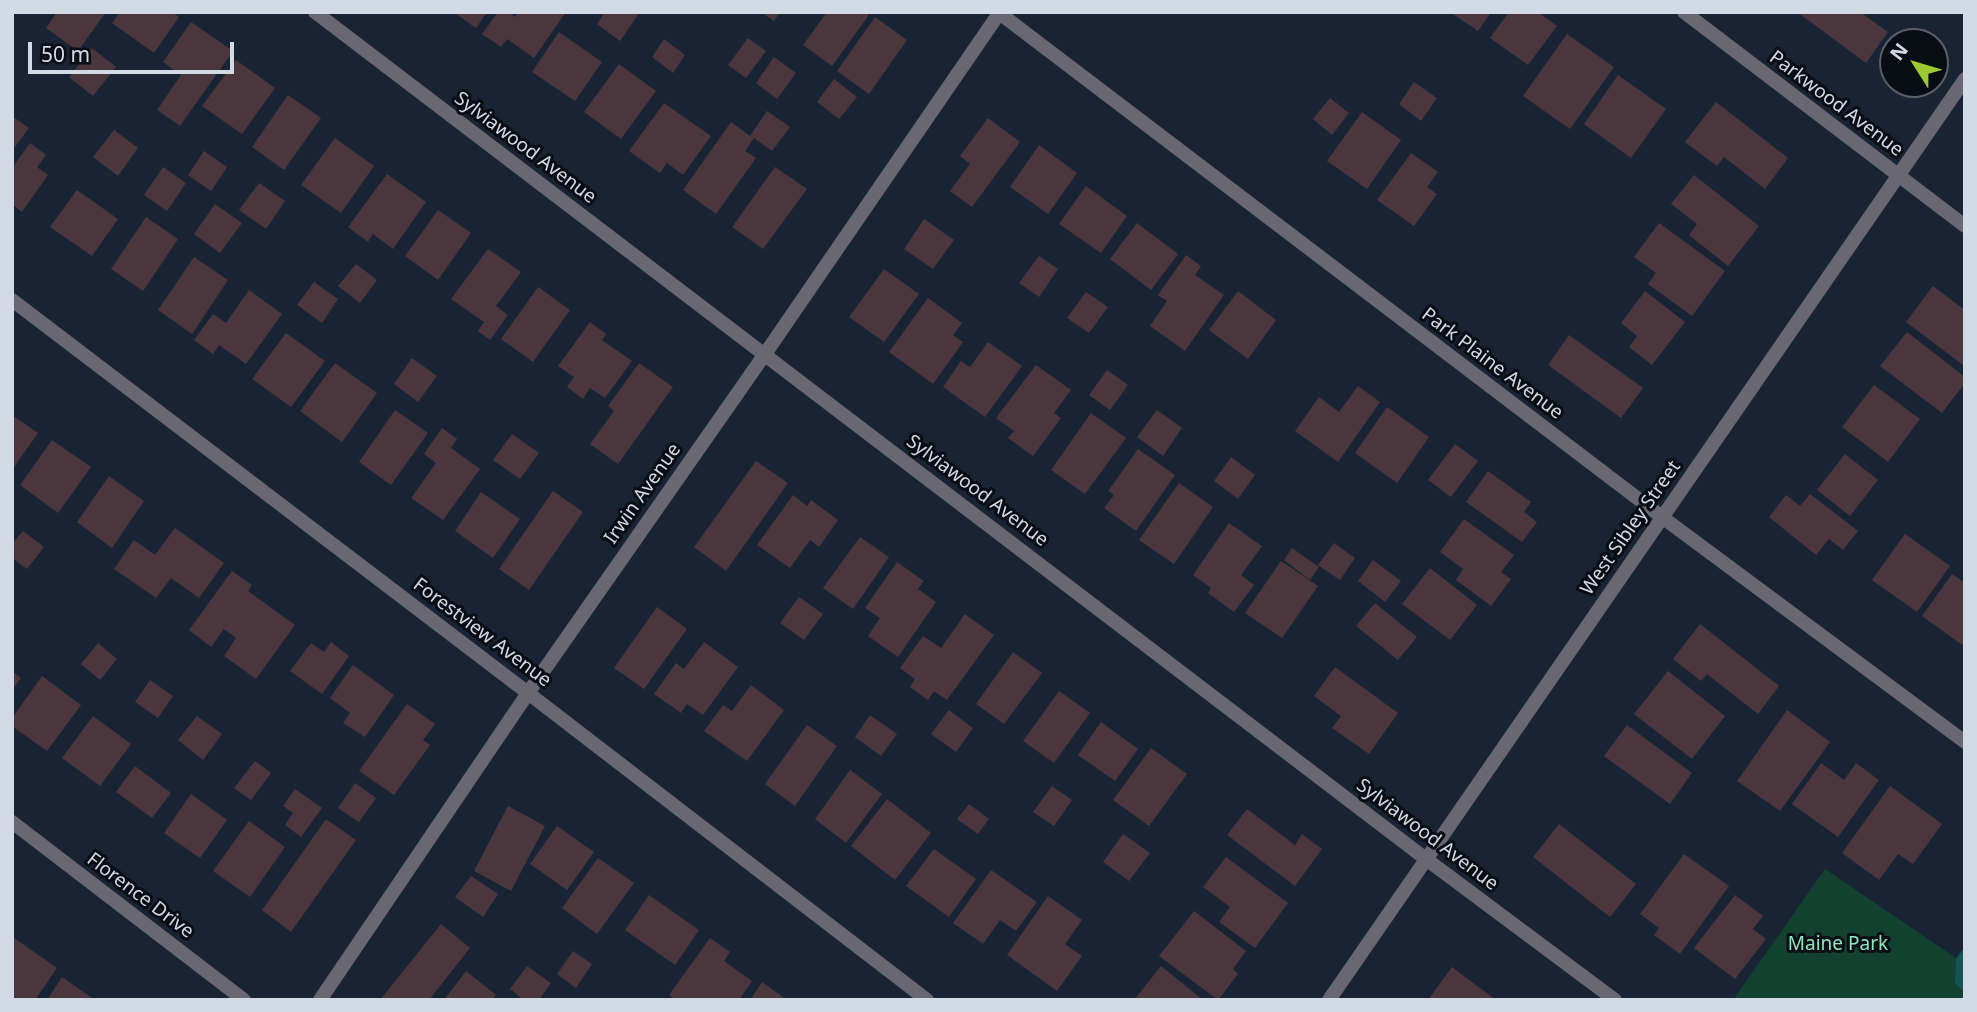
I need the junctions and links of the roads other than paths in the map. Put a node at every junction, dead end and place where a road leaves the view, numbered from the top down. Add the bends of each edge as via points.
1 (316, 12) edge
2 (999, 12) edge
3 (1684, 12) edge
4 (1965, 79) edge
5 (1898, 175) junction
6 (1965, 226) edge
7 (12, 300) edge
8 (765, 354) junction
9 (1662, 517) junction
10 (528, 693) junction
11 (1965, 742) edge
12 (12, 822) edge
13 (1426, 859) junction
14 (244, 1000) edge
15 (320, 1000) edge
16 (927, 1000) edge
17 (1329, 1000) edge
18 (1615, 1000) edge

1 - 8 street, Sylviawood Avenue
2 - 8 street, Irwin Avenue
2 - 9 street, Park Plaine Avenue
3 - 5 street, Parkwood Avenue
4 - 5 street, West Sibley Street
5 - 6 street, Parkwood Avenue
5 - 9 street, West Sibley Street
7 - 10 street, Forestview Avenue
8 - 10 street, Irwin Avenue
8 - 13 street, Sylviawood Avenue
9 - 11 street, Park Plaine Avenue
9 - 13 street, West Sibley Street
10 - 15 street, Irwin Avenue
10 - 16 street, Forestview Avenue
12 - 14 street, Florence Drive
13 - 17 street, West Sibley Street
13 - 18 street, Sylviawood Avenue

